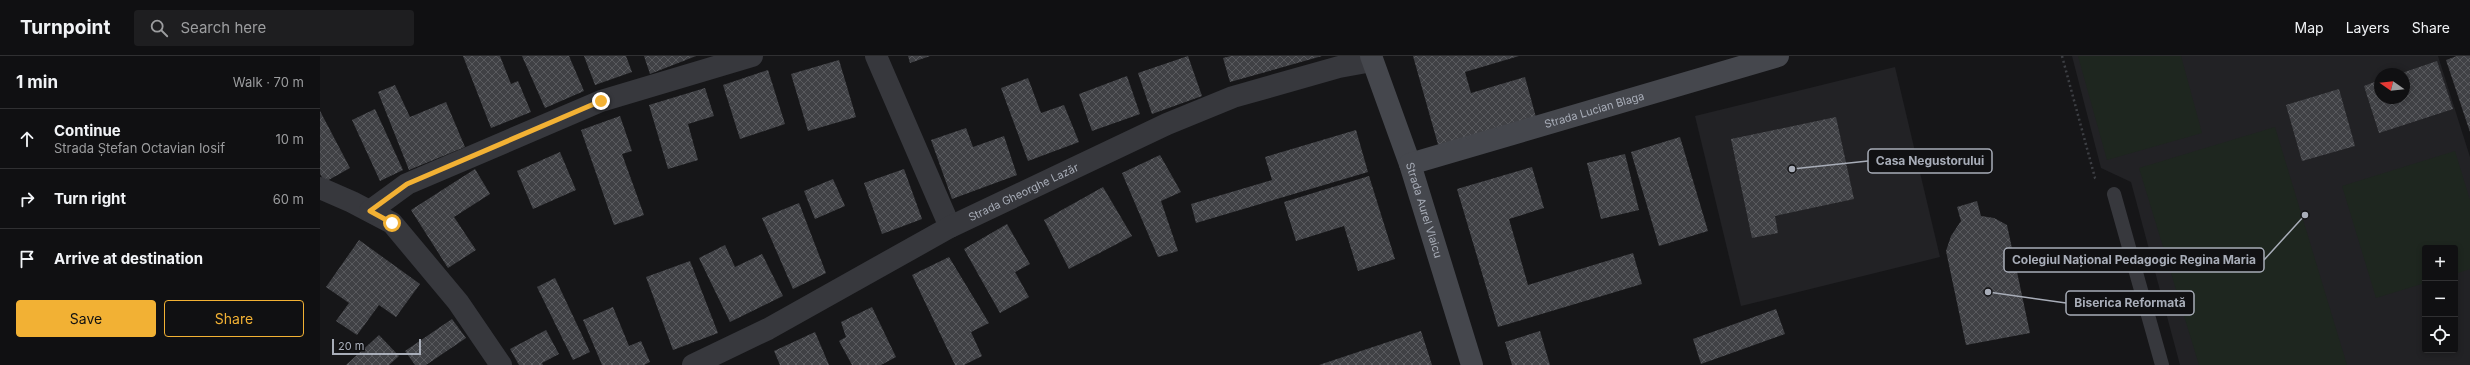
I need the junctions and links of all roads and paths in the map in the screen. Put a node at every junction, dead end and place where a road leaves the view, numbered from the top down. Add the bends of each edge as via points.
1 (752, 56) edge
2 (876, 56) edge
3 (1778, 56) edge
4 (2062, 56) edge
5 (1371, 58) edge
6 (1410, 164) junction
7 (2095, 178) dead end
8 (320, 188) edge
9 (2114, 194) dead end
10 (370, 211) junction
11 (950, 227) junction
12 (502, 365) edge
13 (693, 365) edge
14 (1472, 365) edge
15 (2162, 365) edge

1 - 10 street via 601,101 407,184
2 - 11 street
3 - 6 street, Strada Lucian Blaga
4 - 7 path
5 - 6 street, Strada Aurel Vlaicu
5 - 11 street, Strada Gheorghe Lazăr via 1233,97 1167,124
6 - 14 street, Strada Aurel Vlaicu
8 - 10 street
9 - 15 lane
10 - 12 street via 392,223 430,266
11 - 13 street, Strada Gheorghe Lazăr via 768,329

